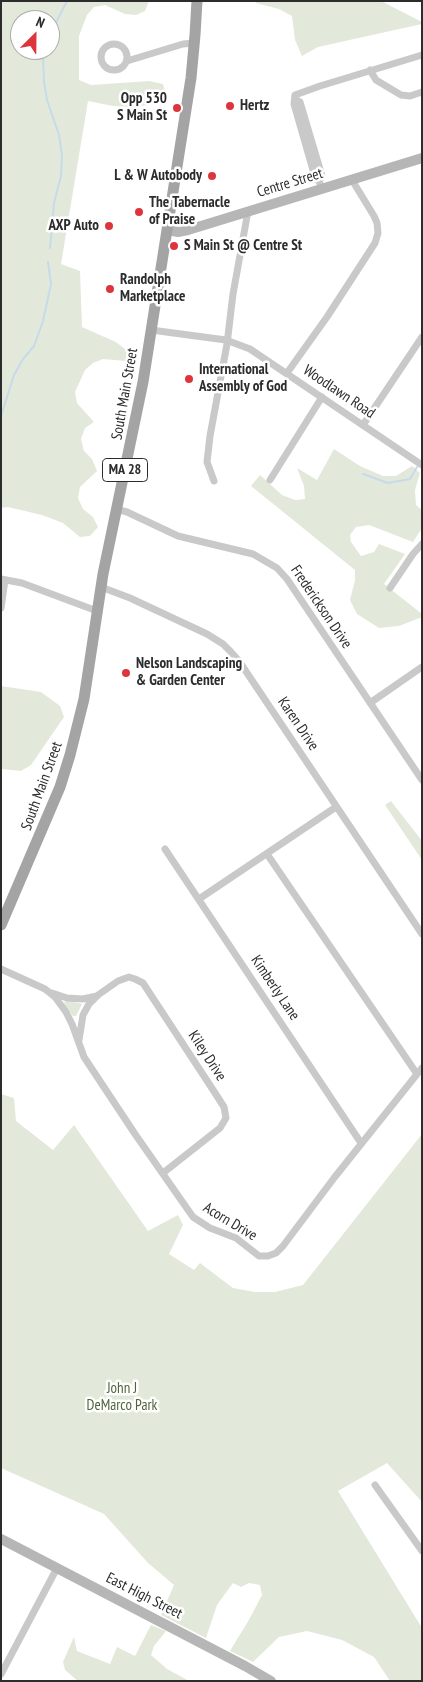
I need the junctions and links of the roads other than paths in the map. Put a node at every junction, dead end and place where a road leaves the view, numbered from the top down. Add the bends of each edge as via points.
1 (197, 1) edge
2 (195, 44) junction
3 (422, 55) edge
4 (127, 61) dead end
5 (370, 70) junction
6 (422, 92) edge
7 (422, 158) edge
8 (352, 180) junction
9 (321, 185) junction
10 (248, 211) junction
11 (167, 230) junction
12 (151, 330) junction
13 (422, 337) edge
14 (226, 340) junction
15 (286, 372) junction
16 (322, 397) junction
17 (363, 425) junction
18 (422, 465) edge
19 (270, 480) dead end
20 (214, 481) dead end
21 (116, 509) junction
22 (422, 544) edge
23 (3, 579) edge
24 (101, 587) junction
25 (390, 588) dead end
26 (1, 608) edge
27 (97, 611) junction
28 (422, 667) edge
29 (370, 703) junction
30 (422, 780) edge
31 (336, 807) junction
32 (164, 849) dead end
33 (267, 854) junction
34 (199, 900) junction
35 (1, 925) edge
36 (422, 934) edge
37 (1, 969) edge
38 (45, 989) junction
39 (98, 995) junction
40 (79, 1042) junction
41 (422, 1068) edge
42 (416, 1074) junction
43 (361, 1143) junction
44 (163, 1173) junction
45 (375, 1484) dead end
46 (1, 1539) edge
47 (422, 1551) edge
48 (57, 1568) junction
49 (1, 1674) edge
50 (271, 1681) edge

1 - 2 main road, South Main Street / MA 28
2 - 4 street via 183,44
2 - 11 main road, South Main Street / MA 28
3 - 5 street
5 - 6 street via 376,80 402,95
5 - 9 street via 295,95 294,104 315,178
7 - 8 main road, Centre Street
8 - 9 main road, Centre Street
8 - 15 street via 377,223 375,243 327,317
9 - 10 main road, Centre Street
10 - 11 main road, Centre Street via 183,231
10 - 14 street
11 - 12 main road, South Main Street / MA 28
12 - 14 street, Woodlawn Road
12 - 21 main road, South Main Street / MA 28
13 - 17 street
14 - 15 street, Woodlawn Road via 250,349
14 - 20 street via 207,462
15 - 16 street, Woodlawn Road
16 - 17 street, Woodlawn Road
16 - 19 street
17 - 18 street, Woodlawn Road
21 - 24 main road, South Main Street / MA 28
21 - 29 street, Frederickson Drive via 178,536 253,554 277,568
22 - 25 street
23 - 26 street
23 - 27 street
24 - 27 main road, South Main Street / MA 28
24 - 31 street, Karen Drive via 223,644 239,661
27 - 35 main road, South Main Street / MA 28 via 84,699 70,755 50,811
28 - 29 street
29 - 30 street, Frederickson Drive
31 - 33 street
31 - 36 street, Karen Drive
32 - 34 street, Kimberly Lane
33 - 34 street
33 - 42 street
34 - 43 street, Kimberly Lane
37 - 38 street, Acorn Drive
38 - 39 street, Kiley Drive via 67,998 83,999
38 - 40 street, Acorn Drive via 66,1012
39 - 40 street, Kiley Drive via 83,1015
39 - 44 street, Kiley Drive via 118,981 129,978 143,984 224,1107 226,1118 220,1128
40 - 44 street, Acorn Drive via 98,1080
41 - 42 street, Acorn Drive
42 - 43 street, Acorn Drive
43 - 44 street, Acorn Drive via 283,1246 268,1256 259,1256 236,1238 194,1218
45 - 47 street
46 - 48 main road, East High Street
48 - 49 street
48 - 50 main road, East High Street

